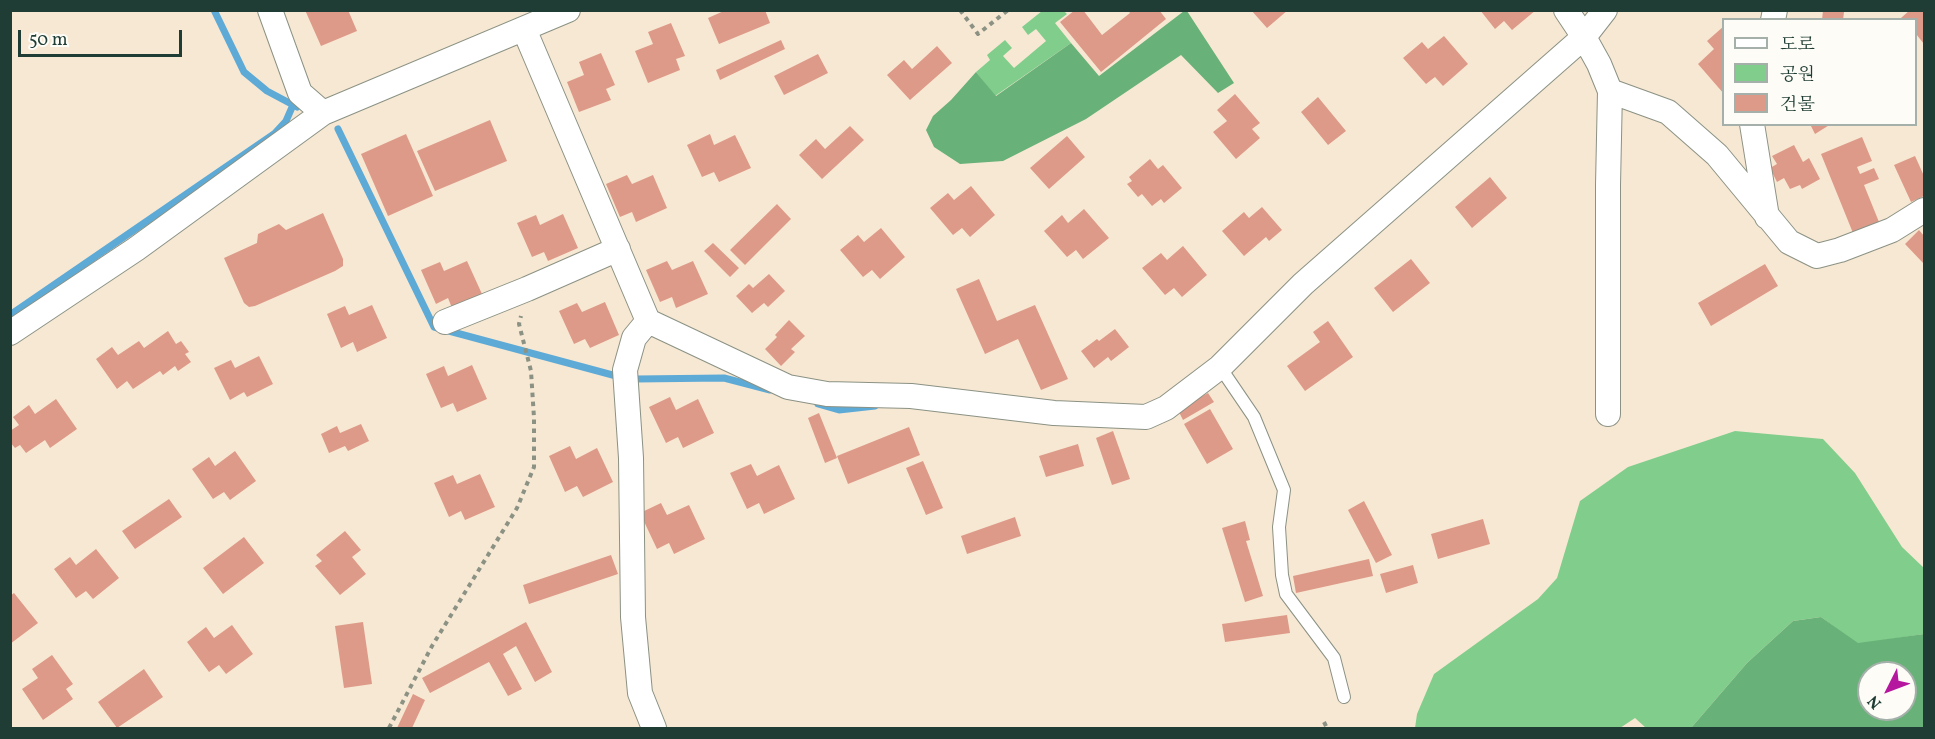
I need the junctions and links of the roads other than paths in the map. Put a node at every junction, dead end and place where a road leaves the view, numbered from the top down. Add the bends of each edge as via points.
1 (270, 10) edge
2 (568, 10) edge
3 (1566, 10) edge
4 (1605, 10) edge
5 (524, 29) junction
6 (1584, 37) junction
7 (1610, 91) junction
8 (323, 113) junction
9 (1752, 126) edge
10 (1924, 210) edge
11 (1768, 219) junction
12 (618, 249) junction
13 (648, 321) junction
14 (445, 322) dead end
15 (10, 333) edge
16 (1220, 366) junction
17 (1608, 414) dead end
18 (1344, 697) dead end
19 (654, 729) edge

1 - 8 street via 300,93
2 - 5 street
3 - 6 street
4 - 6 street
5 - 8 street
5 - 12 street
6 - 7 street
6 - 16 street via 1303,284
7 - 11 street via 1668,112 1717,155
7 - 17 street
8 - 15 street via 136,249
9 - 11 street
10 - 11 street via 1892,230 1817,256 1789,242
12 - 13 street
12 - 14 street
13 - 16 street via 788,387 827,394 911,396 1054,413 1146,417 1166,408
13 - 19 street via 634,338 625,370 631,458 633,617 640,693
16 - 18 lane via 1254,417 1284,490 1279,527 1286,594 1334,658

